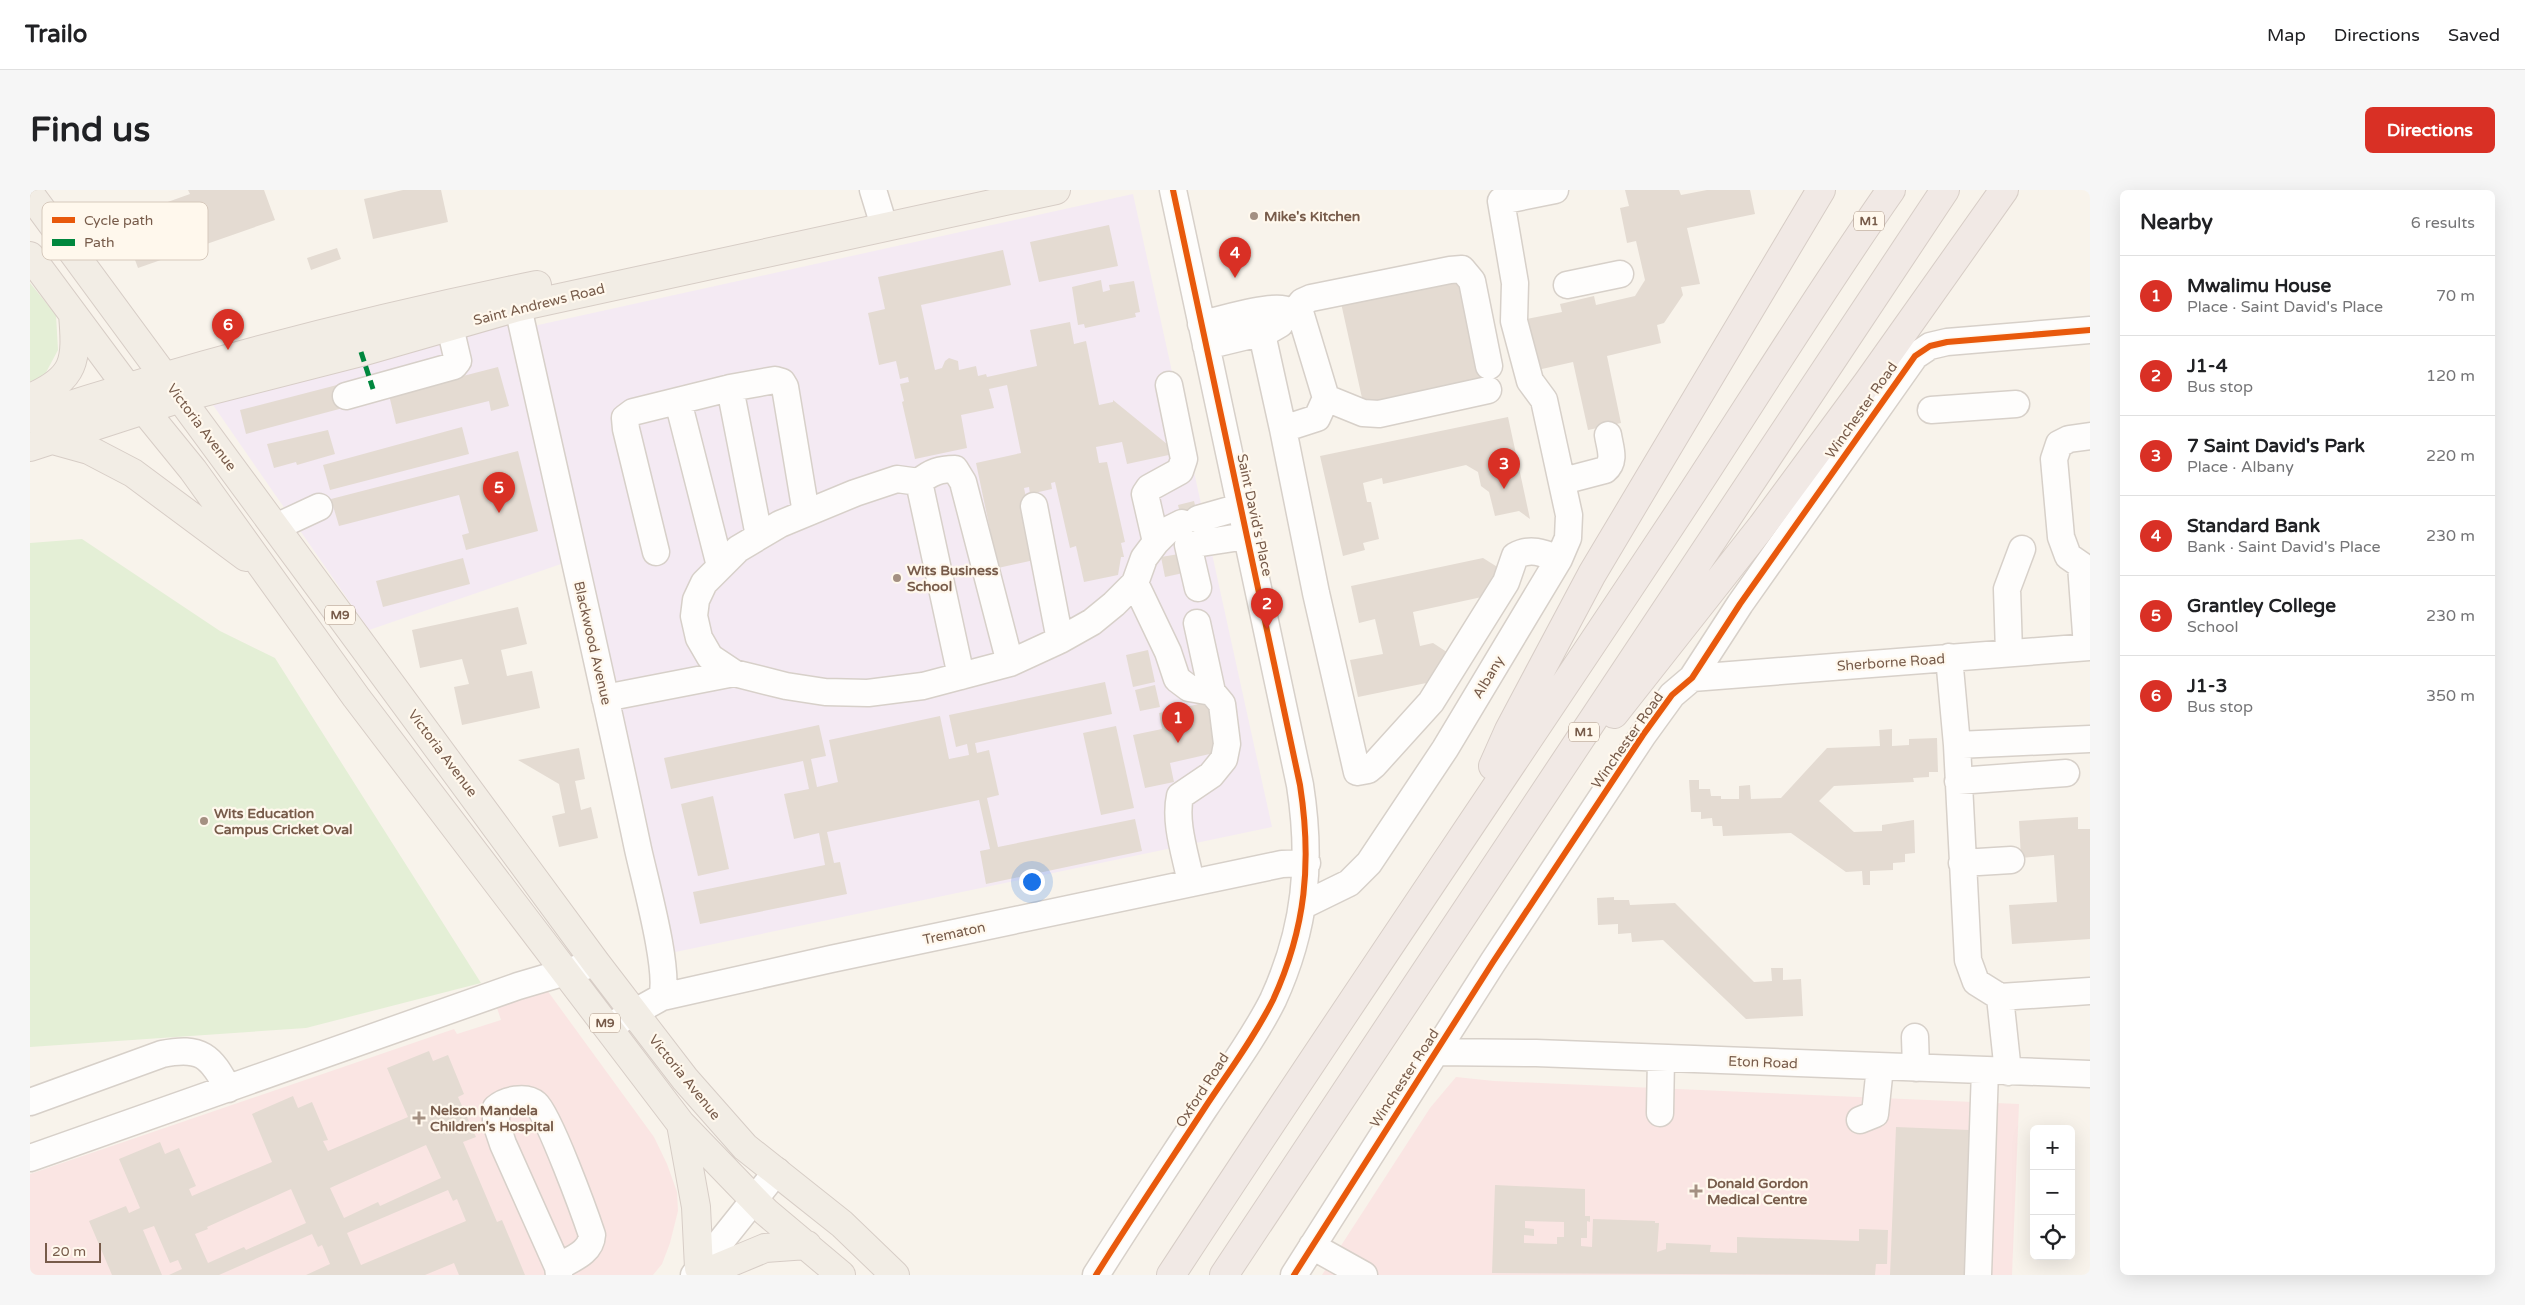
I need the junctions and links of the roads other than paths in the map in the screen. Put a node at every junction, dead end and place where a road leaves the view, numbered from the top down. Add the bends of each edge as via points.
1 (975, 190) edge
2 (1173, 190) edge
3 (1552, 190) edge
4 (1821, 190) edge
5 (1872, 190) edge
6 (1891, 190) edge
7 (1946, 190) edge
8 (2004, 190) edge
9 (1044, 191) edge
10 (30, 194) edge
11 (879, 209) edge
12 (42, 210) edge
13 (1847, 253) junction
14 (30, 256) edge
15 (79, 260) edge
16 (1620, 274) dead end
17 (1567, 285) dead end
18 (515, 299) junction
19 (1296, 313) junction
20 (73, 314) junction
21 (450, 327) junction
22 (2090, 330) edge
23 (1204, 335) junction
24 (1264, 343) dead end
25 (164, 376) junction
26 (1169, 385) dead end
27 (128, 387) junction
28 (730, 388) junction
29 (346, 396) dead end
30 (30, 398) edge
31 (181, 398) junction
32 (1326, 398) junction
33 (678, 400) junction
34 (2016, 404) dead end
35 (1931, 410) dead end
36 (145, 411) junction
37 (30, 418) edge
38 (1283, 429) junction
39 (1608, 435) dead end
40 (2090, 436) edge
41 (41, 443) edge
42 (1562, 481) junction
43 (919, 482) junction
44 (1034, 506) dead end
45 (1240, 506) junction
46 (319, 507) dead end
47 (806, 513) junction
48 (276, 527) junction
49 (1190, 529) junction
50 (759, 536) junction
51 (1247, 536) junction
52 (2022, 549) dead end
53 (1150, 550) junction
54 (656, 552) dead end
55 (1515, 556) junction
56 (1559, 559) junction
57 (720, 566) junction
58 (271, 576) junction
59 (1135, 582) junction
60 (1542, 587) junction
61 (1198, 588) dead end
62 (1197, 623) dead end
63 (1060, 640) junction
64 (2089, 647) edge
65 (2009, 653) junction
66 (1949, 658) junction
67 (1010, 663) junction
68 (734, 673) junction
69 (961, 676) junction
70 (1692, 678) junction
71 (1212, 692) junction
72 (605, 698) junction
73 (2090, 739) edge
74 (1956, 745) junction
75 (1562, 765) junction
76 (2066, 773) dead end
77 (1958, 781) junction
78 (1478, 811) junction
79 (2010, 860) dead end
80 (1307, 863) junction
81 (1962, 863) junction
82 (1191, 883) junction
83 (1302, 906) junction
84 (596, 962) junction
85 (566, 973) junction
86 (2090, 990) edge
87 (662, 997) junction
88 (2000, 997) junction
89 (635, 1013) junction
90 (608, 1027) junction
91 (1916, 1037) dead end
92 (1435, 1052) junction
93 (1662, 1058) junction
94 (1880, 1067) junction
95 (1916, 1068) junction
96 (1996, 1071) junction
97 (2090, 1074) edge
98 (228, 1090) junction
99 (30, 1102) edge
100 (1660, 1113) dead end
101 (1860, 1120) dead end
102 (681, 1124) junction
103 (30, 1158) edge
104 (784, 1177) junction
105 (761, 1206) junction
106 (807, 1245) junction
107 (1312, 1246) junction
108 (558, 1271) edge
109 (706, 1272) edge
110 (841, 1275) edge
111 (895, 1275) edge
112 (1096, 1275) edge
113 (1171, 1275) edge
114 (1224, 1275) edge
115 (1294, 1275) edge
116 (1364, 1275) edge
117 (1978, 1275) edge

1 - 11 main road, Saint Andrews Road
2 - 23 street, Saint David's Place
3 - 42 street, Albany via 1501,201 1515,283 1514,320 1530,381 1544,400
4 - 78 highway via 1592,574 1496,758
5 - 13 highway
6 - 13 highway, M1
7 - 75 highway, M1
8 - 75 highway via 1868,382 1685,627 1602,728
9 - 11 main road, Saint Andrews Road
10 - 12 main road, Victoria Avenue / M9
11 - 18 main road, Saint Andrews Road
13 - 78 highway, M1 via 1666,533
14 - 20 main road, M9
15 - 25 main road, Victoria Avenue / M9
16 - 17 street
18 - 21 main road, Saint Andrews Road
18 - 25 main road, Saint Andrews Road via 349,326
18 - 72 street, Blackwood Avenue
19 - 23 street via 1268,331
19 - 32 street
19 - 32 street via 1302,302 1311,298 1450,270 1462,269 1472,281 1488,378 1379,414 1363,414
20 - 27 main road, M9
20 - 30 main road via 76,347 72,366 51,389
21 - 29 street via 458,361 454,366
21 - 31 main road, Saint Andrews Road
22 - 70 street, Winchester Road via 1946,342 1922,350 1906,368 1740,604
23 - 45 street, Saint David's Place
24 - 38 street
25 - 27 main road, Saint Andrews Road
25 - 31 main road, Victoria Avenue / M9
26 - 53 street via 1184,459 1180,471 1149,488 1145,494
27 - 36 main road, M9
27 - 37 main road, Saint Andrews Road
28 - 33 street
28 - 47 street via 775,380 782,382
28 - 50 street
31 - 36 main road, Saint Andrews Road
31 - 48 main road, Victoria Avenue / M9
32 - 38 street via 1317,418
33 - 54 street via 634,412 625,418
33 - 57 street
34 - 35 street
36 - 41 main road, Saint Andrews Road
36 - 58 main road, M9
38 - 55 street via 1357,772 1374,765 1431,702 1506,582
39 - 42 street via 1610,466
40 - 64 street via 2058,444 2054,459 2061,537 2068,556 2081,566
41 - 58 main road via 89,450 133,473
42 - 56 street, Albany via 1570,527
43 - 47 street via 897,479
43 - 67 street via 941,469 956,470 963,482
43 - 69 street
44 - 63 street
45 - 49 street
45 - 51 street, Saint David's Place
46 - 48 street
47 - 50 street
48 - 84 main road, Victoria Avenue / M9
49 - 51 street
49 - 53 street
49 - 61 street
50 - 57 street
51 - 80 street, Saint David's Place via 1300,785 1306,821
52 - 65 street via 2007,590
53 - 59 street
55 - 56 street via 1535,551
55 - 60 street via 1522,568
56 - 60 street, Albany
57 - 68 street via 704,583 696,600 694,616 699,638 710,656
58 - 85 main road, M9 via 356,697
59 - 63 street via 1092,622
59 - 71 street via 1177,679 1189,688
60 - 83 street, Albany via 1445,749 1369,863 1350,883
62 - 71 street
63 - 67 street
64 - 65 street, Sherborne Road
65 - 66 street, Sherborne Road
66 - 70 street, Sherborne Road
66 - 74 street
67 - 69 street
68 - 69 street via 825,692 868,693 923,686
68 - 72 street
70 - 92 street, Winchester Road via 1672,695 1643,735
71 - 82 street via 1222,704 1227,744 1224,759 1211,775 1180,796 1178,806
72 - 87 street, Blackwood Avenue via 660,953 665,988
73 - 74 street
74 - 77 street
75 - 114 highway, M1
76 - 77 street
77 - 81 street
78 - 113 highway, M1
79 - 81 street
80 - 82 street, Trematon via 1282,864
80 - 83 street, Saint David's Place
81 - 88 street via 1968,960 1976,982
82 - 87 street, Trematon
83 - 112 street, Oxford Road via 1294,940 1272,1001
84 - 85 street
84 - 89 main road, Victoria Avenue / M9
85 - 90 main road, M9
85 - 98 street via 518,986
86 - 88 street
87 - 89 street, Trematon
88 - 96 street
89 - 90 street, Trematon
89 - 104 main road, Victoria Avenue / M9 via 708,1108 744,1146
90 - 102 main road, M9
91 - 95 street
92 - 93 street, Eton Road
92 - 107 street, Winchester Road
93 - 94 street, Eton Road
93 - 100 street
94 - 95 street, Eton Road
94 - 101 street via 1875,1114
95 - 96 street, Eton Road
96 - 97 street, Eton Road
96 - 117 street
98 - 99 street via 217,1068 207,1057 179,1050
98 - 103 street
102 - 105 main road, M9
102 - 109 main road
104 - 105 street
104 - 111 main road, Victoria Avenue / M9 via 842,1224
105 - 106 main road, M9
105 - 109 street
106 - 109 main road via 765,1248
106 - 110 main road, M9
107 - 115 street, Winchester Road
107 - 116 street
108 - 108 street via 496,1123 496,1108 511,1100 536,1104 544,1116 592,1235 592,1243 586,1250

